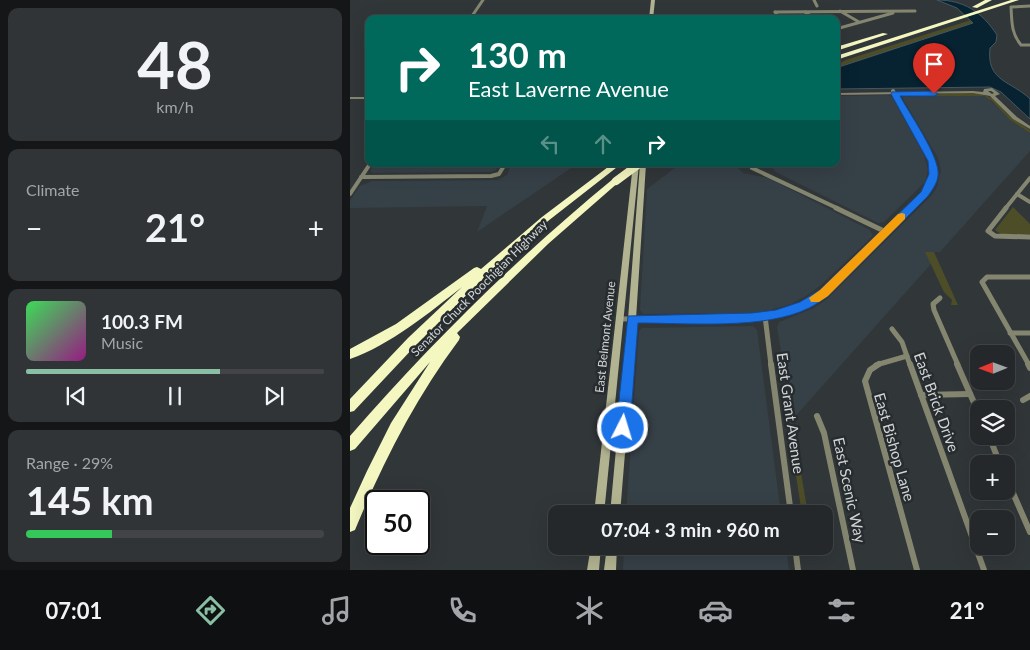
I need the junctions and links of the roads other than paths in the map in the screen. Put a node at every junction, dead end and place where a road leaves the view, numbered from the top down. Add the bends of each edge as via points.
1 (483, 0) edge
2 (653, 0) edge
3 (814, 0) edge
4 (989, 0) edge
5 (996, 0) edge
6 (1016, 0) edge
7 (816, 6) dead end
8 (1030, 6) edge
9 (974, 7) junction
10 (867, 11) junction
11 (900, 11) junction
12 (915, 11) dead end
13 (805, 12) junction
14 (840, 12) junction
15 (473, 15) edge
16 (651, 15) edge
17 (777, 15) edge
18 (809, 15) edge
19 (880, 17) junction
20 (860, 22) junction
21 (922, 23) dead end
22 (840, 28) edge
23 (890, 32) dead end
24 (1030, 45) edge
25 (840, 48) edge
26 (840, 57) edge
27 (840, 93) edge
28 (894, 93) junction
29 (990, 93) junction
30 (350, 98) edge
31 (365, 98) edge
32 (1030, 124) edge
33 (1030, 128) edge
34 (368, 167) edge
35 (503, 167) edge
36 (613, 167) edge
37 (635, 167) edge
38 (639, 167) edge
39 (639, 167) edge
40 (752, 168) dead end
41 (361, 177) junction
42 (1030, 178) edge
43 (350, 194) edge
44 (1017, 194) junction
45 (1030, 202) edge
46 (544, 220) junction
47 (886, 232) junction
48 (1030, 237) edge
49 (519, 265) junction
50 (1030, 277) edge
51 (940, 298) dead end
52 (764, 316) junction
53 (621, 319) junction
54 (632, 319) junction
55 (892, 329) dead end
56 (1010, 333) junction
57 (1030, 333) edge
58 (350, 354) edge
59 (907, 356) junction
60 (1030, 368) edge
61 (970, 394) junction
62 (921, 395) junction
63 (1030, 396) edge
64 (973, 400) edge
65 (1023, 400) dead end
66 (350, 407) edge
67 (817, 416) dead end
68 (350, 445) edge
69 (1015, 498) edge
70 (600, 505) edge
71 (616, 505) edge
72 (790, 505) edge
73 (350, 525) edge
74 (1030, 532) edge
75 (595, 555) edge
76 (611, 555) edge
77 (796, 555) edge
78 (594, 570) edge
79 (610, 570) edge
80 (798, 570) edge
81 (853, 570) edge
82 (917, 570) edge
83 (984, 570) edge

1 - 15 street
2 - 16 main road
3 - 7 street
4 - 9 highway
5 - 9 highway
6 - 26 highway
8 - 24 street via 1011,7 1010,23 1017,42
9 - 21 highway
10 - 11 street
10 - 14 street
10 - 19 street
11 - 12 street
11 - 19 street
13 - 14 street
13 - 17 street via 775,12
13 - 18 street
14 - 20 street
19 - 20 street
20 - 22 street
23 - 25 highway
27 - 28 street
28 - 29 street
28 - 47 street via 930,156 934,174 926,192
29 - 32 street
29 - 33 street
30 - 31 street
34 - 41 street
35 - 41 street via 499,174 491,176
36 - 46 highway, Senator Chuck Poochigian Highway
37 - 49 highway, Senator Chuck Poochigian Highway, bridge
38 - 54 main road, East Belmont Avenue
39 - 53 main road, East Belmont Avenue
40 - 47 street
41 - 43 street
42 - 44 street
44 - 45 street
44 - 48 street via 988,229 990,235
46 - 58 highway via 413,319
46 - 66 highway, Senator Chuck Poochigian Highway via 457,297
47 - 52 street via 824,293 804,305
49 - 68 highway, Senator Chuck Poochigian Highway via 428,356
49 - 73 highway via 458,333 415,391 391,434
50 - 56 street via 983,279
51 - 61 street via 933,304 934,310
52 - 54 street
52 - 72 street, East Grant Avenue
53 - 54 street
53 - 70 main road, East Belmont Avenue
54 - 71 main road, East Belmont Avenue
55 - 59 street, East Brick Drive
56 - 57 street
56 - 60 street
59 - 62 street, East Brick Drive
59 - 82 street, East Bishop Lane via 877,365 865,376 864,382
61 - 62 street
61 - 64 street
62 - 83 street, East Brick Drive
63 - 65 street
67 - 81 street, East Scenic Way via 824,433
69 - 74 street
75 - 78 main road
76 - 79 main road
77 - 80 street

